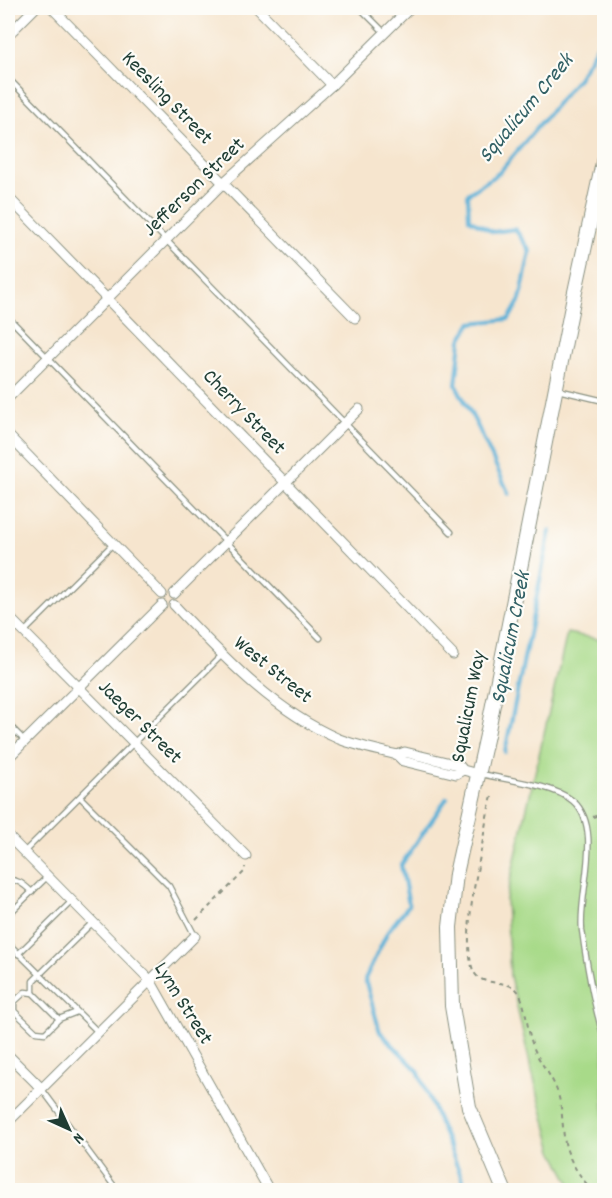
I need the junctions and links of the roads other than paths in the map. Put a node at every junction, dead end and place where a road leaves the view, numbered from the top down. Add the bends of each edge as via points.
1 (35, 8) edge
2 (52, 8) edge
3 (257, 8) edge
4 (360, 8) edge
5 (410, 8) edge
6 (385, 33) junction
7 (8, 35) edge
8 (8, 78) edge
9 (332, 85) junction
10 (604, 158) edge
11 (224, 183) junction
12 (8, 197) edge
13 (166, 240) junction
14 (107, 299) junction
15 (8, 317) edge
16 (355, 318) dead end
17 (48, 358) junction
18 (555, 390) junction
19 (8, 398) edge
20 (604, 401) edge
21 (359, 409) dead end
22 (345, 423) junction
23 (8, 435) edge
24 (285, 483) junction
25 (451, 532) dead end
26 (226, 542) junction
27 (113, 544) junction
28 (162, 594) junction
29 (174, 594) junction
30 (162, 605) junction
31 (174, 605) junction
32 (8, 616) edge
33 (24, 632) junction
34 (320, 638) dead end
35 (222, 655) junction
36 (453, 655) dead end
37 (79, 688) junction
38 (8, 724) edge
39 (25, 741) junction
40 (134, 743) junction
41 (8, 758) edge
42 (478, 774) junction
43 (80, 797) junction
44 (8, 836) edge
45 (24, 852) junction
46 (246, 856) road end
47 (48, 876) junction
48 (8, 880) edge
49 (32, 892) junction
50 (72, 901) junction
51 (8, 915) edge
52 (93, 922) junction
53 (195, 936) joint
54 (8, 944) edge
55 (18, 954) junction
56 (40, 975) junction
57 (150, 980) junction
58 (33, 993) junction
59 (77, 1012) junction
60 (59, 1019) junction
61 (98, 1032) junction
62 (604, 1038) edge
63 (8, 1055) edge
64 (41, 1089) junction
65 (8, 1122) edge
66 (117, 1191) edge
67 (269, 1191) edge
68 (504, 1191) edge

1 - 7 street
2 - 11 street, Keesling Street
3 - 9 street
4 - 6 lane
5 - 6 street, Jefferson Street
6 - 9 street, Jefferson Street
8 - 13 lane
9 - 11 street, Jefferson Street
10 - 18 street, Squalicum Way
11 - 13 street, Jefferson Street
11 - 16 street, Keesling Street
12 - 14 street, Cherry Street
13 - 14 street, Jefferson Street
13 - 22 lane
14 - 17 street, Jefferson Street
14 - 24 street, Cherry Street
15 - 17 lane
17 - 19 street, Jefferson Street
17 - 26 lane
18 - 20 lane
18 - 42 street, Squalicum Way
21 - 22 street
22 - 24 street
22 - 25 lane
23 - 27 street
24 - 26 street
24 - 36 street, Cherry Street
26 - 29 street
26 - 34 lane
27 - 28 street
27 - 33 lane
28 - 29 street
28 - 30 street
29 - 31 street
30 - 31 street
30 - 37 street
31 - 35 street, West Street
32 - 33 street, Jaeger Street
33 - 37 street, Jaeger Street
35 - 40 lane
35 - 42 street, West Street via 267,696 340,739 397,755 405,752 459,765
37 - 39 street
37 - 40 street, Jaeger Street
38 - 39 lane
39 - 41 street
40 - 43 lane
40 - 46 street, Jaeger Street
42 - 62 lane via 558,792 583,813 588,834 582,927 594,1004
42 - 68 street, Squalicum Way via 450,927 452,1006 469,1107
43 - 45 lane
43 - 53 lane via 168,886
44 - 45 street, Lynn Street
45 - 47 street, Lynn Street
47 - 49 lane
47 - 50 street, Lynn Street
48 - 49 lane via 24,884
49 - 51 lane
50 - 52 street, Lynn Street
50 - 55 lane
52 - 56 lane
52 - 57 street, Lynn Street
53 - 57 street
54 - 55 lane
55 - 56 lane
56 - 58 lane via 33,981
56 - 59 lane
57 - 61 street
57 - 67 street, Lynn Street
58 - 60 lane
58 - 60 lane via 25,992 14,1002 15,1011 36,1032 45,1033
59 - 60 lane
59 - 61 lane
61 - 64 street
63 - 64 street
64 - 65 street
64 - 66 lane

